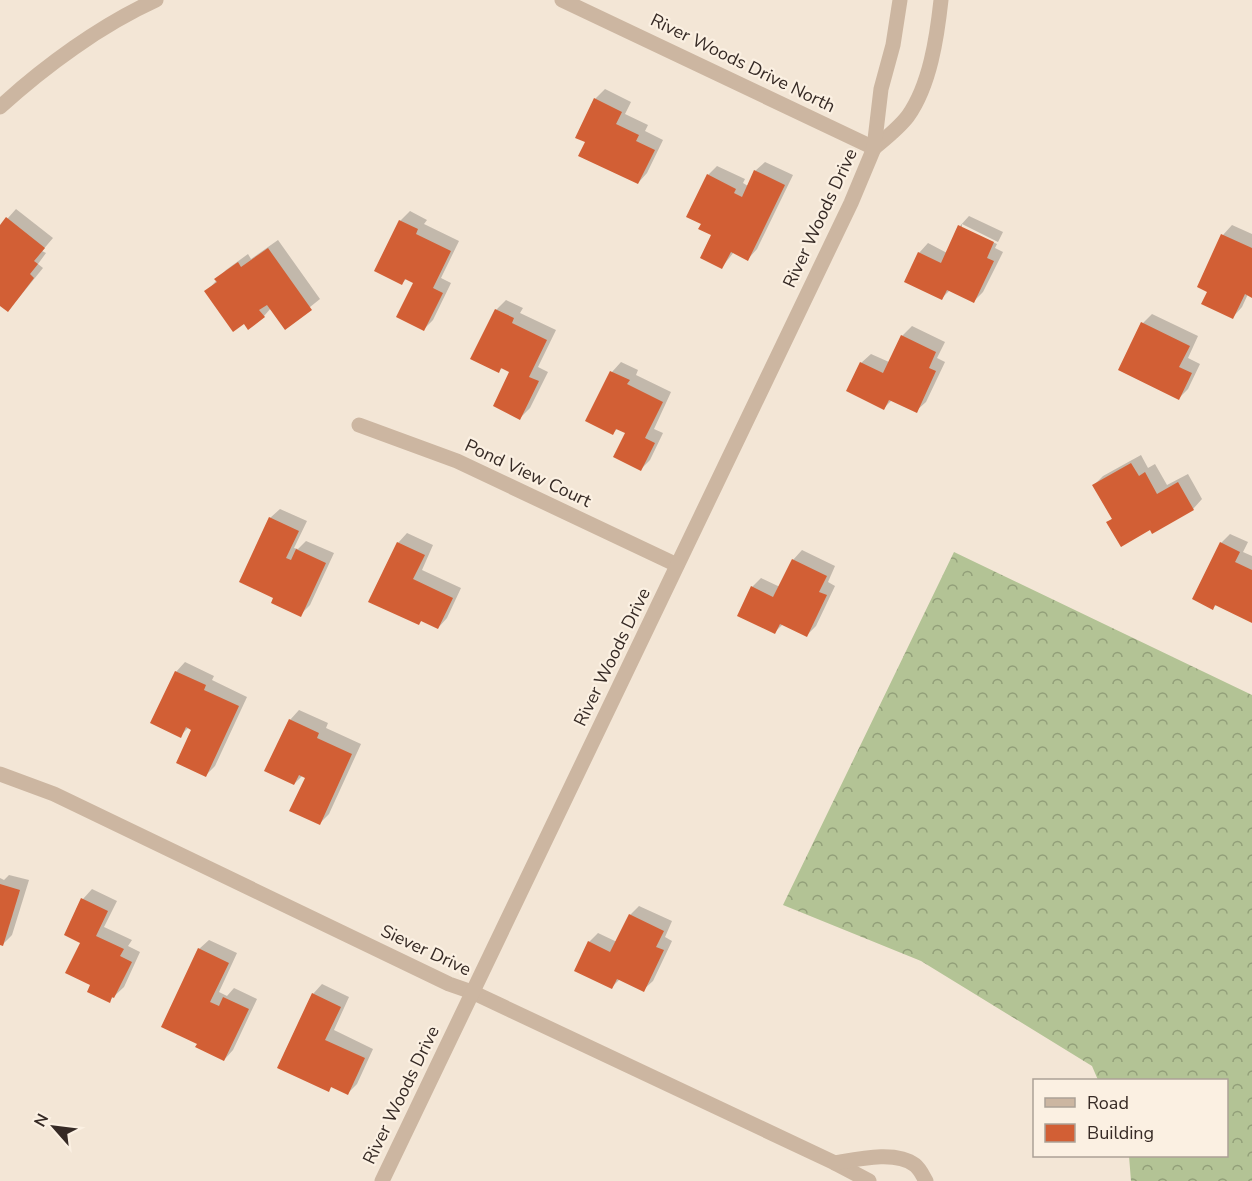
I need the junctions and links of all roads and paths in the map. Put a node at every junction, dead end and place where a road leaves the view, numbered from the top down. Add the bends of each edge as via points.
1 (156, 0) edge
2 (562, 0) edge
3 (900, 0) edge
4 (941, 0) edge
5 (0, 107) edge
6 (874, 148) junction
7 (359, 425) dead end
8 (677, 565) junction
9 (0, 774) edge
10 (472, 992) junction
11 (835, 1163) junction
12 (382, 1181) edge
13 (869, 1181) edge
14 (926, 1181) edge

1 - 5 street via 99,32
2 - 6 street, River Woods Drive North
3 - 6 street, River Woods Drive via 881,89
4 - 6 street, River Woods Drive via 938,30 918,97 898,128
6 - 8 street, River Woods Drive
7 - 8 street, Pond View Court via 457,461
8 - 10 street, River Woods Drive
9 - 10 street, Siever Drive via 54,794
10 - 11 street, Siever Drive
10 - 12 street, River Woods Drive
11 - 13 street, Siever Drive
11 - 14 street via 872,1157 902,1158 917,1166

